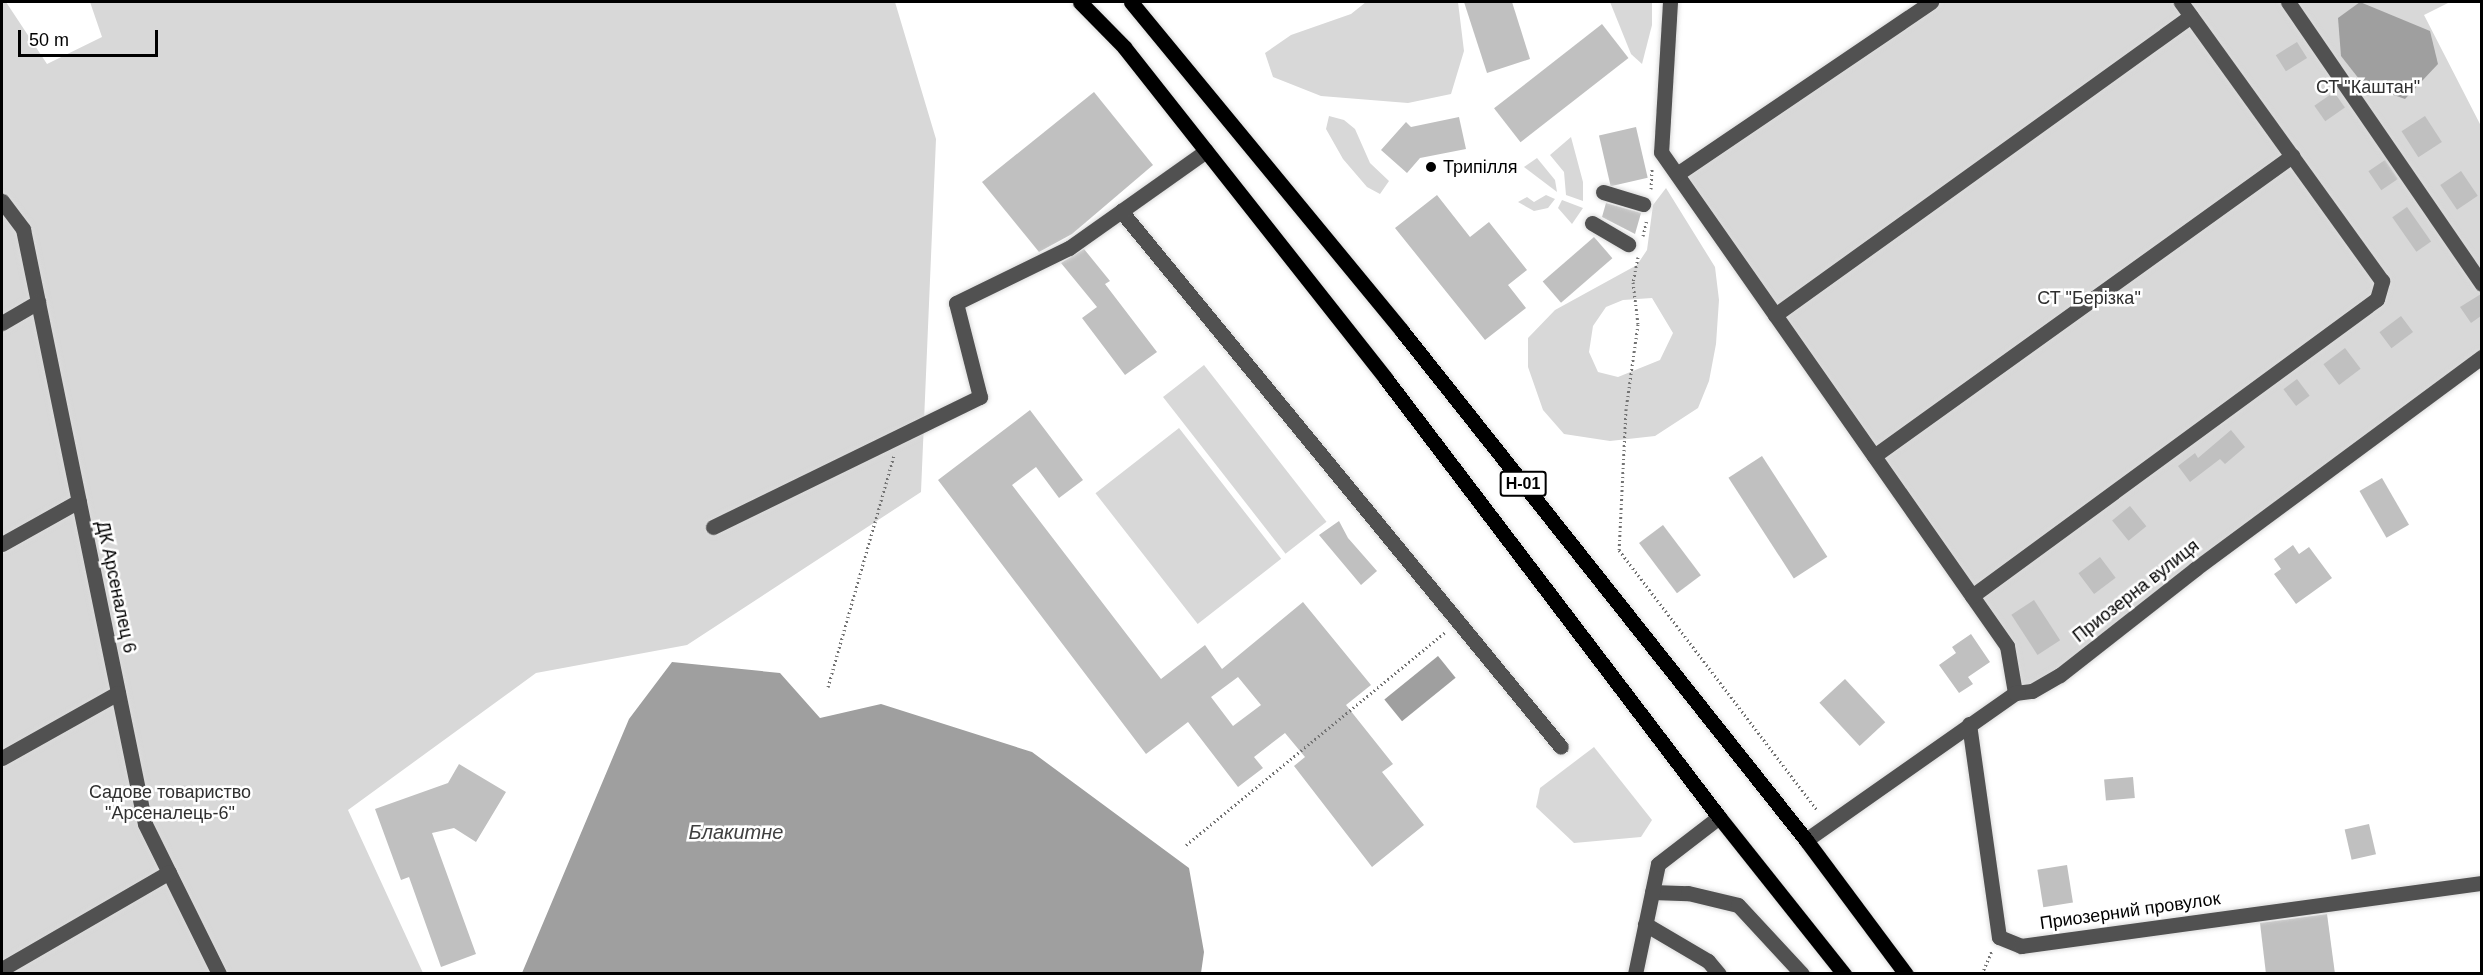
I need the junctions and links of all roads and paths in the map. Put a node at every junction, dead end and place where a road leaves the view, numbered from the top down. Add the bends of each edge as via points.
1 (1080, 2) edge
2 (1131, 2) edge
3 (1670, 2) edge
4 (1931, 2) edge
5 (2181, 2) edge
6 (2288, 2) edge
7 (2191, 16) junction
8 (1661, 142) junction
9 (1206, 151) junction
10 (2292, 156) junction
11 (1677, 174) junction
12 (1603, 192) dead end
13 (2, 201) edge
14 (1647, 204) junction
15 (1121, 211) junction
16 (1592, 223) dead end
17 (1636, 247) junction
18 (2481, 284) edge
19 (38, 302) junction
20 (1775, 315) junction
21 (2, 323) edge
22 (2481, 357) edge
23 (901, 434) junction
24 (1874, 456) junction
25 (79, 501) junction
26 (713, 527) dead end
27 (2, 544) edge
28 (1972, 596) junction
29 (1458, 621) junction
30 (828, 687) dead end
31 (118, 693) junction
32 (2015, 693) junction
33 (1969, 724) junction
34 (1561, 747) dead end
35 (2, 758) edge
36 (1719, 817) junction
37 (1828, 824) junction
38 (1806, 840) junction
39 (1186, 845) dead end
40 (169, 873) junction
41 (2481, 883) edge
42 (1653, 892) junction
43 (1645, 924) junction
44 (1999, 937) junction
45 (2, 969) edge
46 (219, 974) edge
47 (1635, 974) edge
48 (1719, 974) edge
49 (1802, 974) edge
50 (1844, 974) edge
51 (1906, 974) edge
52 (1982, 974) edge

1 - 9 main road, Н-01 via 1124,47
2 - 38 main road, Н-01 via 1394,322
3 - 8 street
4 - 11 street
5 - 7 street
6 - 18 street
7 - 10 street
7 - 20 street
8 - 11 street via 1661,152
8 - 14 path via 1653,156
9 - 15 street
9 - 36 main road, Н-01 via 1386,379
10 - 24 street
10 - 28 street via 2382,281 2377,299
11 - 20 street
12 - 14 street
13 - 19 street, ДК Арсеналец 6 via 23,230
14 - 17 path
15 - 23 street via 1069,248 956,303 980,397
15 - 29 street
16 - 17 street
17 - 37 path via 1633,282 1638,324 1626,409 1619,550
19 - 21 street
19 - 25 street, ДК Арсеналец 6
20 - 24 street
22 - 32 street, Приозерна вулиця via 2204,562 2060,675 2032,692
23 - 26 street
23 - 30 path
24 - 28 street
25 - 27 street
25 - 31 street, ДК Арсеналец 6
28 - 32 street via 2007,646
29 - 34 street
29 - 39 path
31 - 35 street
31 - 40 street, ДК Арсеналец 6 via 146,824
32 - 33 street, Приозерна вулиця
33 - 37 street, Приозерна вулиця
33 - 44 street
36 - 42 street via 1658,864
36 - 50 main road, Н-01
37 - 38 street, Приозерна вулиця
38 - 51 main road, Н-01
40 - 45 street
40 - 46 street, ДК Арсеналец 6
41 - 44 street, Приозерний провулок via 2021,946
42 - 43 street
42 - 49 street via 1688,893 1738,905
43 - 47 street
43 - 48 street via 1708,961
44 - 52 path

